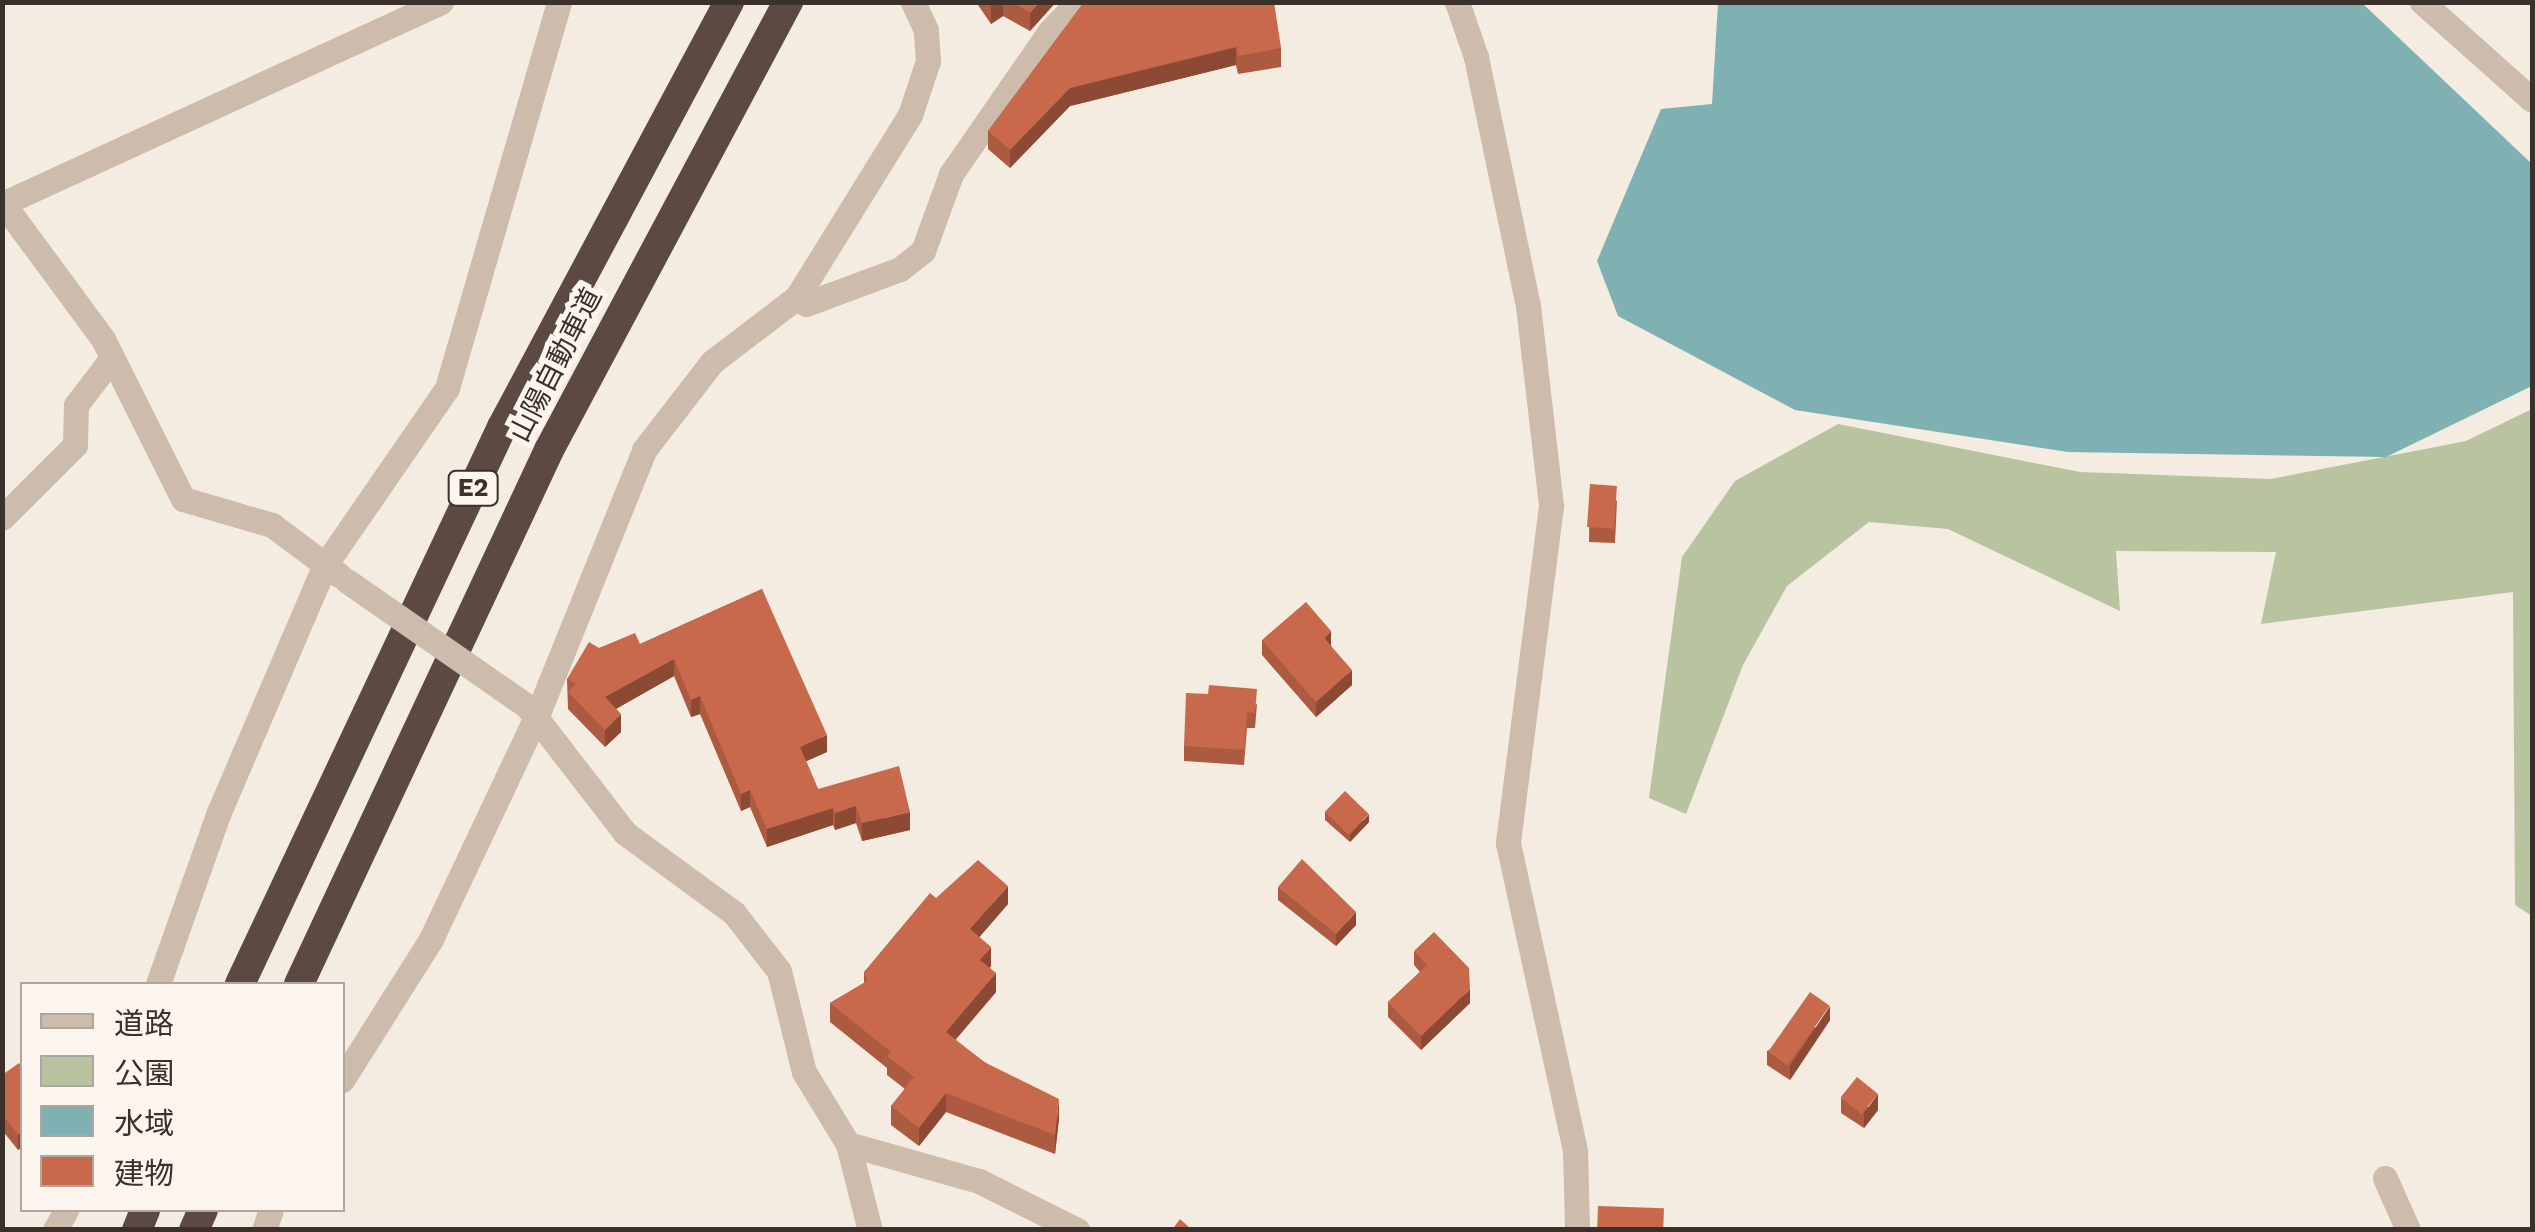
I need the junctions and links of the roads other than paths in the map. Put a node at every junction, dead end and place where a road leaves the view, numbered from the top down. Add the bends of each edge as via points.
1 (441, 2) edge
2 (559, 2) edge
3 (730, 2) edge
4 (913, 2) edge
5 (1078, 2) edge
6 (1457, 2) edge
7 (2422, 2) edge
8 (785, 7) edge
9 (2532, 100) edge
10 (3, 203) edge
11 (797, 297) junction
12 (112, 358) junction
13 (2, 518) edge
14 (325, 565) junction
15 (531, 709) junction
16 (159, 982) edge
17 (241, 982) edge
18 (300, 982) edge
19 (345, 1075) edge
20 (848, 1144) junction
21 (2386, 1178) dead end
22 (870, 1230) edge
23 (1078, 1230) edge
24 (1577, 1230) edge
25 (2408, 1230) edge

1 - 10 street
2 - 14 street via 448,388
3 - 17 highway, 山陽自動車道 / E2 via 502,427
4 - 11 street via 926,30 928,62 910,115
5 - 11 street via 1050,30 950,174 923,250 900,268 806,304
6 - 24 street via 1476,57 1528,306 1552,506 1508,843 1574,1151
7 - 9 street
8 - 18 highway, 山陽自動車道 / E2 via 549,450
10 - 12 street
11 - 15 street via 712,362 644,450
12 - 13 street via 76,405 75,445
12 - 14 street via 182,499 272,526
14 - 15 street, bridge
14 - 16 street via 218,812
15 - 19 street via 431,939
15 - 20 street via 625,832 734,913 779,971 804,1072
20 - 22 street
20 - 23 street via 979,1181
21 - 25 street

